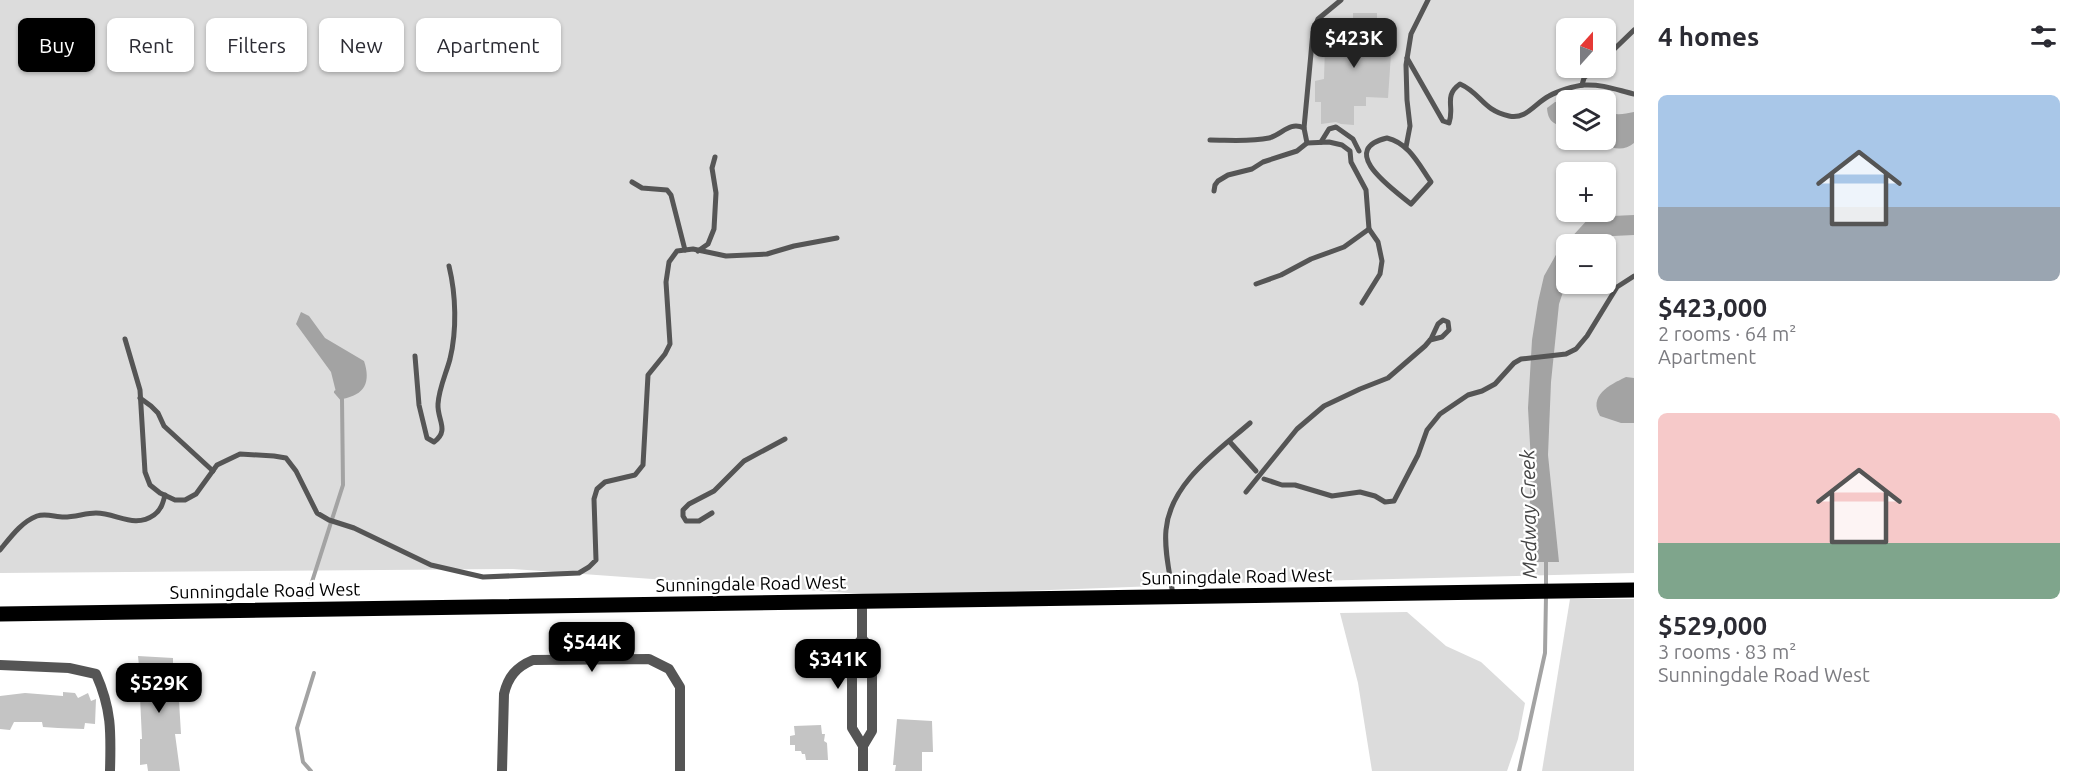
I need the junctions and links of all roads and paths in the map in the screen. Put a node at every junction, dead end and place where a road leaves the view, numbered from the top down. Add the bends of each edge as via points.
1 (1341, 0) edge
2 (1428, 0) edge
3 (1634, 30) edge
4 (1616, 47) edge
5 (1407, 58) junction
6 (1584, 78) edge
7 (1582, 85) junction
8 (1634, 94) edge
9 (1304, 128) junction
10 (1210, 140) dead end
11 (1321, 142) junction
12 (1307, 143) junction
13 (1407, 147) junction
14 (1350, 150) junction
15 (1359, 151) junction
16 (714, 157) dead end
17 (1367, 157) junction
18 (632, 182) dead end
19 (1214, 191) dead end
20 (1369, 229) junction
21 (837, 238) dead end
22 (685, 250) junction
23 (698, 251) junction
24 (448, 266) dead end
25 (1634, 276) edge
26 (1256, 284) dead end
27 (1362, 303) dead end
28 (125, 339) dead end
29 (1430, 340) dead end
30 (416, 356) dead end
31 (140, 398) junction
32 (1250, 423) dead end
33 (785, 439) dead end
34 (1229, 441) junction
35 (213, 471) junction
36 (1256, 471) dead end
37 (1264, 479) dead end
38 (1246, 492) dead end
39 (165, 495) junction
40 (712, 513) dead end
41 (0, 550) edge
42 (1634, 590) edge
43 (1173, 597) junction
44 (862, 601) junction
45 (0, 614) edge
46 (862, 639) junction
47 (0, 666) edge
48 (862, 746) junction
49 (110, 771) edge
50 (502, 771) edge
51 (680, 771) edge
52 (863, 771) edge

1 - 9 lane via 1318,19 1313,32
2 - 5 lane via 1410,34
3 - 4 lane
5 - 7 lane via 1443,121 1449,123 1452,90 1460,84 1470,88 1488,109 1512,117 1525,115 1550,95
5 - 13 lane
6 - 7 lane
7 - 8 lane via 1614,87
9 - 10 lane via 1292,126 1272,138
9 - 12 lane
11 - 12 lane
11 - 14 lane
11 - 15 lane via 1329,129 1336,127 1353,139
12 - 19 lane via 1297,151 1228,175 1218,181
13 - 17 lane via 1397,140 1378,140
13 - 17 lane via 1431,182 1411,204 1375,174
14 - 15 lane
14 - 20 lane via 1366,190
15 - 17 lane
16 - 23 lane via 714,229 708,244
18 - 22 lane via 642,188 667,190 671,195
20 - 26 lane via 1344,247
20 - 27 lane via 1378,242 1382,261 1380,274
21 - 23 lane via 767,254 726,256
22 - 23 lane
22 - 35 lane via 677,251 669,262 666,282 670,345 648,375 643,465 635,475 605,482 597,489 596,560 579,573 483,577 431,565 317,513 286,458 240,454
24 - 30 lane via 453,285 453,324 450,358 437,406 442,431 434,442 427,438 419,405
25 - 37 lane via 1617,287 1576,349 1514,363 1495,384 1468,395 1440,414 1427,430 1399,493 1390,503 1360,492 1332,496
28 - 31 lane
29 - 38 lane via 1388,378 1324,406 1297,429
31 - 35 lane
31 - 39 lane via 145,472 150,485
32 - 34 lane
33 - 40 lane via 744,461 714,491 683,510 686,521 699,522
34 - 36 lane
34 - 43 lane via 1203,465 1173,504 1166,530
35 - 39 lane via 196,494 185,500
39 - 41 lane via 159,511 139,521 97,513 38,516 26,521
42 - 43 main road, Sunningdale Road West
43 - 44 main road, Sunningdale Road West
44 - 45 main road, Sunningdale Road West
44 - 46 street
46 - 48 street via 852,650 852,728
46 - 48 street via 872,649 872,731
47 - 49 street via 69,668 96,674 111,723
48 - 52 street
50 - 51 street via 504,694 507,682 522,664 533,660 649,658 669,669 680,687

